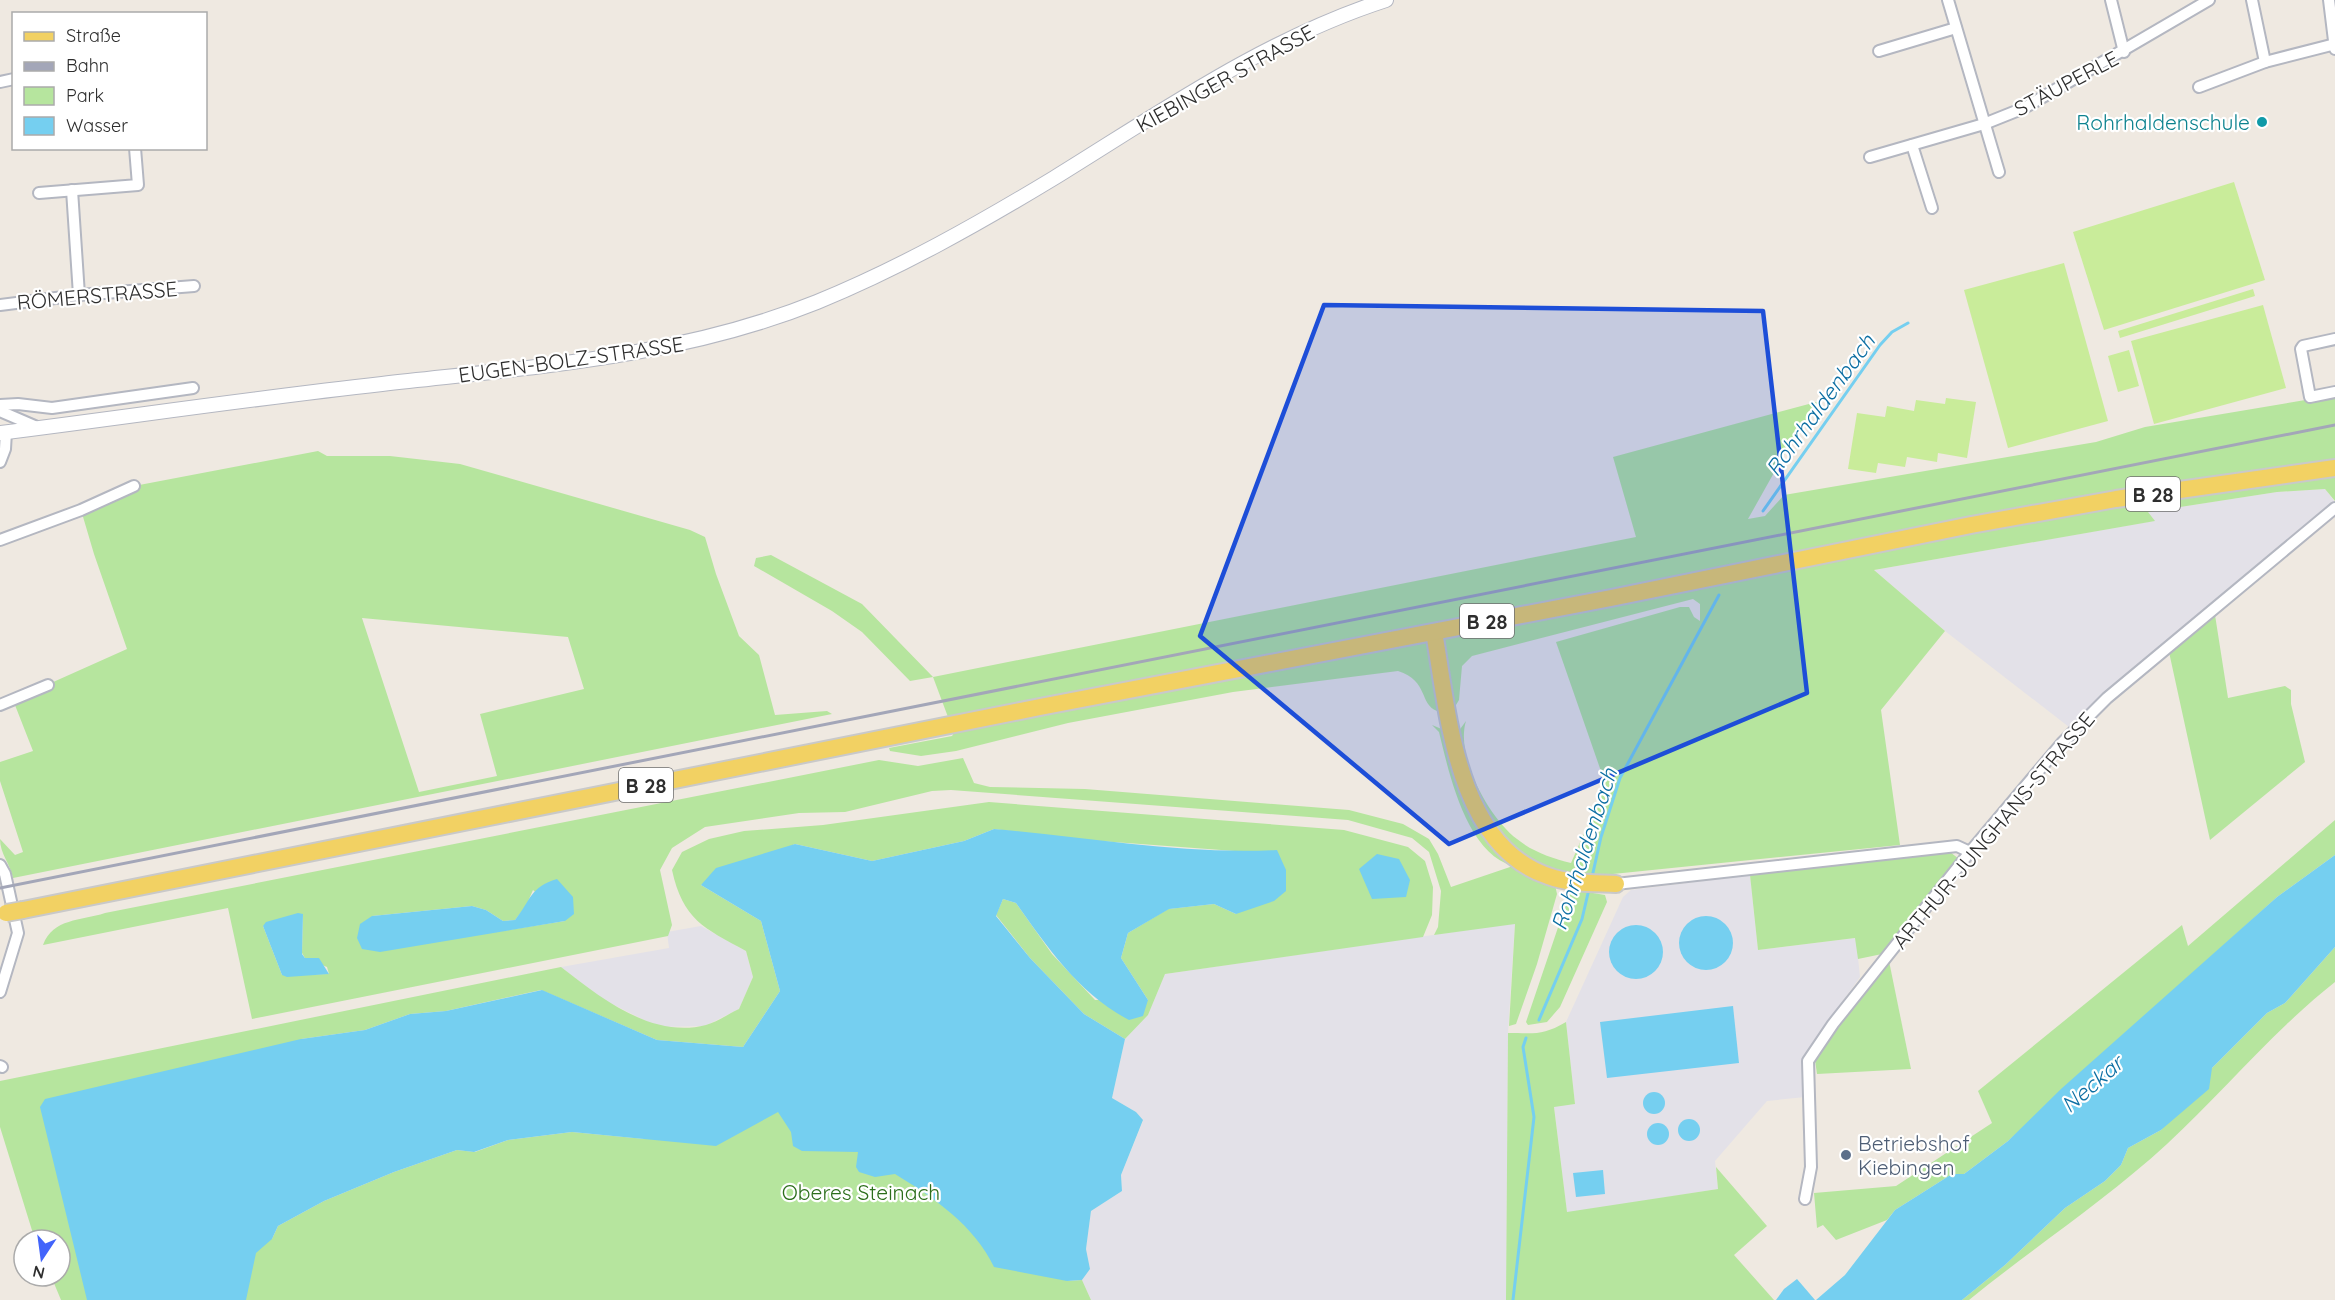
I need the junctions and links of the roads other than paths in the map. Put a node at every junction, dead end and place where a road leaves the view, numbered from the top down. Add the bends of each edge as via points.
1 (1386, 0) edge
2 (1948, 0) edge
3 (2111, 0) edge
4 (2209, 0) edge
5 (2252, 0) edge
6 (2329, 0) edge
7 (1956, 28) junction
8 (2335, 46) edge
9 (1879, 51) dead end
10 (2124, 52) junction
11 (2265, 62) junction
12 (2199, 87) dead end
13 (1984, 124) junction
14 (1912, 145) junction
15 (1100, 149) joint
16 (135, 150) edge
17 (1870, 157) dead end
18 (1999, 172) dead end
19 (72, 190) junction
20 (39, 193) dead end
21 (1932, 208) dead end
22 (194, 286) dead end
23 (79, 294) junction
24 (0, 305) edge
25 (2335, 339) edge
26 (193, 388) dead end
27 (2335, 392) edge
28 (0, 405) edge
29 (0, 411) edge
30 (38, 428) junction
31 (3, 432) edge
32 (0, 462) edge
33 (2335, 468) edge
34 (134, 486) dead end
35 (2335, 508) edge
36 (0, 540) edge
37 (1434, 632) junction
38 (48, 685) dead end
39 (0, 705) edge
40 (1970, 852) junction
41 (0, 865) edge
42 (1610, 884) joint
43 (10, 912) edge
44 (0, 992) edge
45 (1805, 1199) dead end

1 - 15 street, KIEBINGER STRASSE via 1315,27 1262,53
2 - 7 street
3 - 10 street
4 - 10 street, STÄUPERLE
5 - 11 street
6 - 8 street
7 - 9 street
7 - 13 street
8 - 11 street
10 - 13 street, STÄUPERLE via 2024,108
11 - 12 street
13 - 14 street, STÄUPERLE
13 - 18 street
14 - 17 street, STÄUPERLE
14 - 21 street
15 - 30 street, EUGEN-BOLZ-STRASSE via 970,227 885,271 796,310 703,339 604,358
16 - 19 street via 138,184
19 - 20 street
19 - 23 street
22 - 23 street, RÖMERSTRASSE
23 - 24 street, RÖMERSTRASSE
25 - 27 street via 2301,349 2310,397
26 - 28 street via 52,408
29 - 30 street
30 - 31 street, EUGEN-BOLZ-STRASSE
31 - 32 street via 5,449
33 - 37 main road, B 28 via 2116,499
34 - 36 street
35 - 40 street, ARTHUR-JUNGHANS-STRASSE via 2093,711
37 - 42 main road via 1455,751 1466,788 1492,835 1513,856 1547,876
37 - 43 main road, B 28
38 - 39 street
40 - 42 street via 1957,846
40 - 45 street, ARTHUR-JUNGHANS-STRASSE via 1808,1061 1811,1167
41 - 44 street via 18,933

